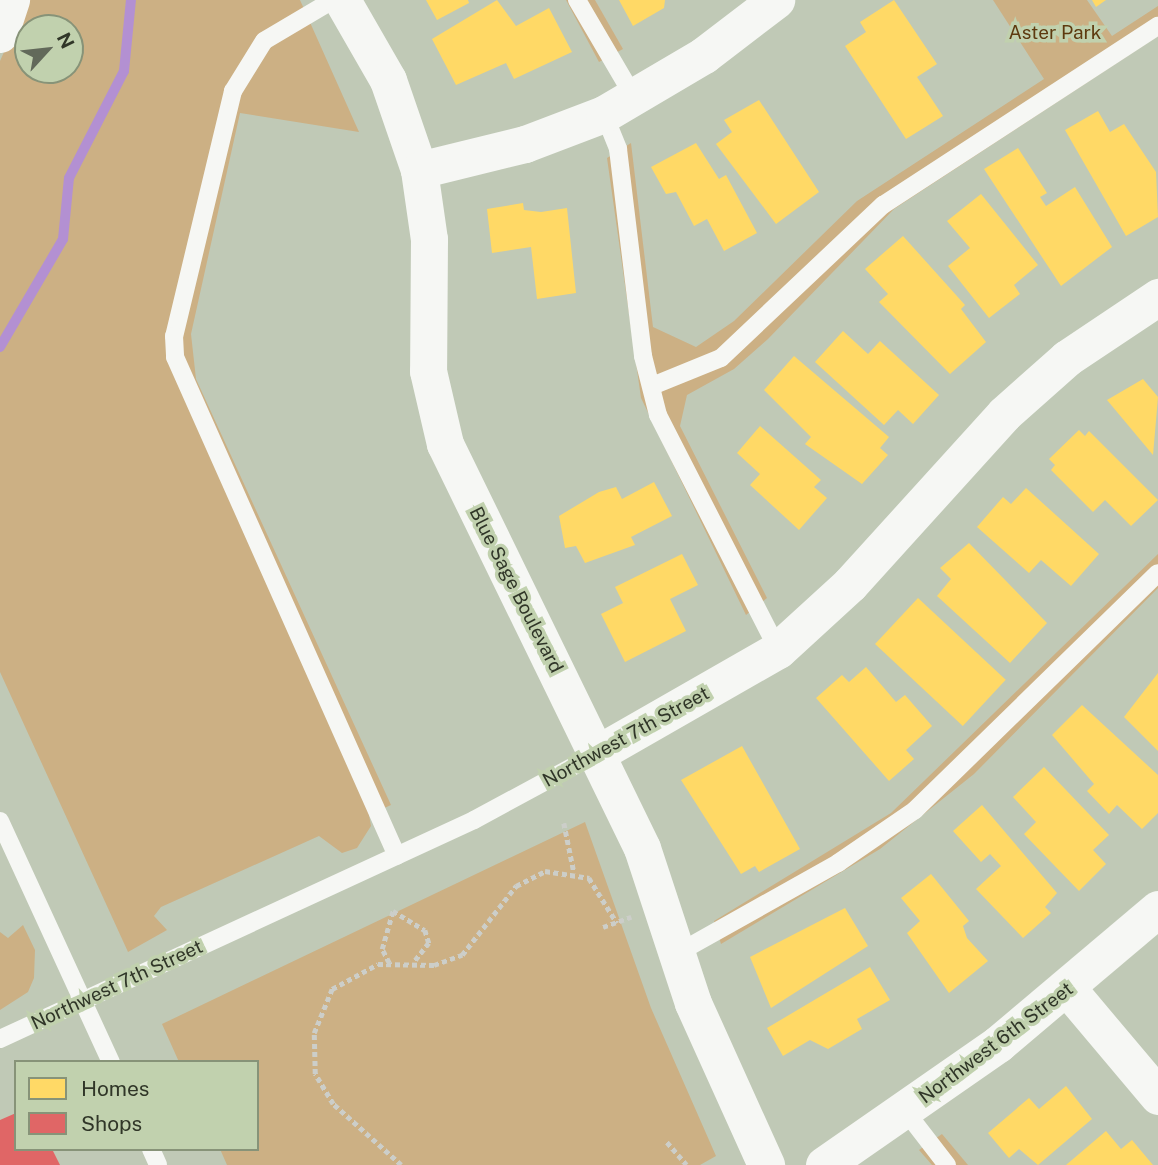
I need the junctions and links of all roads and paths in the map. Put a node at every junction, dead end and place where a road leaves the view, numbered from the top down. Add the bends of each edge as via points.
1 (11, 0) edge
2 (334, 0) edge
3 (342, 0) edge
4 (577, 0) edge
5 (775, 0) edge
6 (1158, 26) edge
7 (0, 34) edge
8 (619, 106) junction
9 (419, 170) junction
10 (1158, 297) edge
11 (652, 386) junction
12 (1158, 573) edge
13 (778, 650) junction
14 (598, 753) junction
15 (0, 821) edge
16 (564, 823) dead end
17 (397, 856) junction
18 (574, 872) junction
19 (1158, 909) edge
20 (632, 916) dead end
21 (617, 923) junction
22 (603, 927) dead end
23 (676, 954) junction
24 (389, 963) junction
25 (413, 963) junction
26 (1069, 989) junction
27 (83, 1001) junction
28 (0, 1039) edge
29 (110, 1060) edge
30 (1158, 1096) edge
31 (906, 1112) junction
32 (667, 1142) dead end
33 (401, 1165) edge
34 (687, 1165) edge
35 (766, 1165) edge
36 (824, 1165) edge
37 (947, 1165) edge

1 - 7 street
2 - 17 lane via 264,41 233,91 174,336 175,357
3 - 9 street, Blue Sage Boulevard via 388,80
4 - 8 lane
5 - 8 street via 704,55
6 - 11 lane via 883,205 721,358
8 - 9 street via 524,144
8 - 11 lane via 618,149
9 - 14 street, Blue Sage Boulevard via 436,418
10 - 13 street, Northwest 7th Street via 1067,358 1004,414 850,584
11 - 13 lane via 673,445
12 - 23 lane via 915,810 838,863
13 - 14 street, Northwest 7th Street
14 - 17 lane, Northwest 7th Street
14 - 23 street, Blue Sage Boulevard via 642,848
15 - 27 lane
16 - 18 path
17 - 27 lane, Northwest 7th Street
18 - 21 path via 599,888
18 - 25 path via 545,871 516,886 463,955 434,965
19 - 26 street, Northwest 6th Street
20 - 21 path
21 - 22 path
23 - 35 street, Blue Sage Boulevard
24 - 25 path
24 - 25 path via 382,949 393,911 425,930 429,943
24 - 33 path via 332,989 321,1008 312,1056 315,1074 333,1104
26 - 30 street
26 - 31 street, Northwest 6th Street
27 - 28 lane, Northwest 7th Street
27 - 29 lane
31 - 36 street, Northwest 6th Street
31 - 37 lane
32 - 34 path

